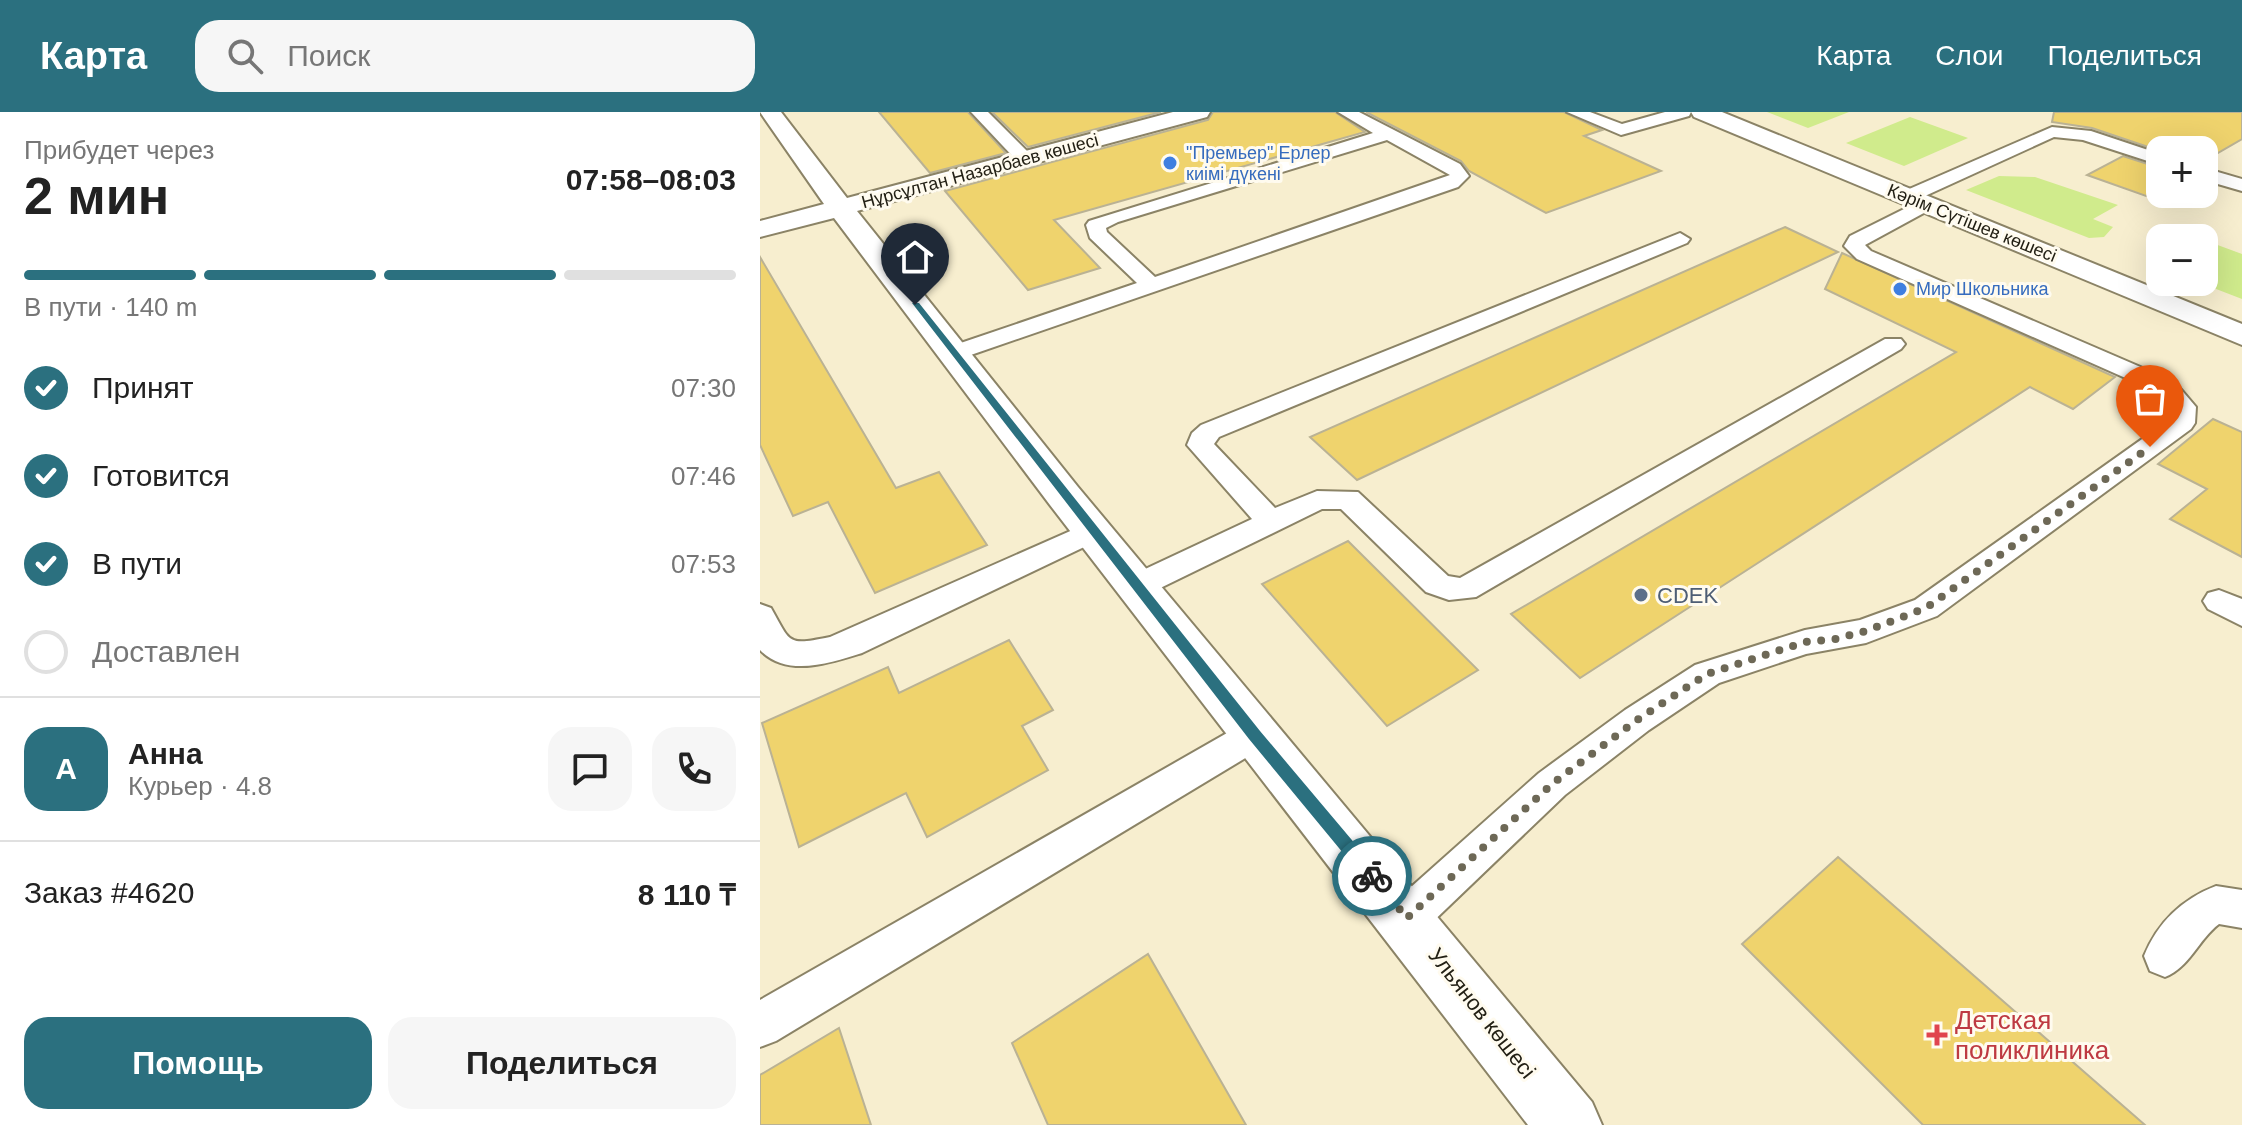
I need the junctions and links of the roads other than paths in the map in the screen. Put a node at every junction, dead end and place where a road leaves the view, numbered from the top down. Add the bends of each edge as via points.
1 (769, 112) edge
2 (979, 112) edge
3 (1199, 112) edge
4 (1346, 112) edge
5 (1575, 112) edge
6 (1683, 112) edge
7 (1702, 112) edge
8 (1388, 134) junction
9 (2146, 155) edge
10 (1025, 159) junction
11 (2218, 178) edge
12 (2242, 185) edge
13 (1917, 201) junction
14 (839, 208) junction
15 (760, 229) edge
16 (1680, 239) dead end
17 (1151, 285) junction
18 (2241, 334) edge
19 (1893, 344) dead end
20 (954, 353) junction
21 (1270, 521) junction
22 (1093, 531) junction
23 (1137, 586) junction
24 (760, 616) edge
25 (1254, 735) junction
26 (2242, 909) edge
27 (1407, 918) junction
28 (2165, 956) dead end
29 (760, 1025) edge
30 (1569, 1125) edge

1 - 14 street, Ульянов көшесі
2 - 10 lane
3 - 10 street, Нұрсұлтан Назарбаев көшесі
4 - 8 lane
5 - 6 lane via 1621,130
7 - 13 street, Кәрім Сүтішев көшесі
8 - 17 lane via 1096,225 1097,234
8 - 17 lane via 1460,176
9 - 13 lane via 2085,135 2052,132
10 - 14 street, Нұрсұлтан Назарбаев көшесі
11 - 12 lane
13 - 18 street, Кәрім Сүтішев көшесі
13 - 27 lane via 1854,246 1864,255 2157,383 2183,407 2182,423 1926,608 1866,631 1805,642 1707,674 1552,784
14 - 15 street, Нұрсұлтан Назарбаев көшесі
14 - 20 street, Ульянов көшесі
16 - 21 lane via 1210,431 1200,445
17 - 20 lane
19 - 21 lane via 1465,589 1437,584 1348,499 1317,500
20 - 22 street, Ульянов көшесі
21 - 23 lane
22 - 23 street, Ульянов көшесі
22 - 24 lane via 827,650 780,650
23 - 25 street, Ульянов көшесі
25 - 27 street, Ульянов көшесі
25 - 29 lane
26 - 28 lane via 2224,904 2204,908
27 - 30 street, Ульянов көшесі

